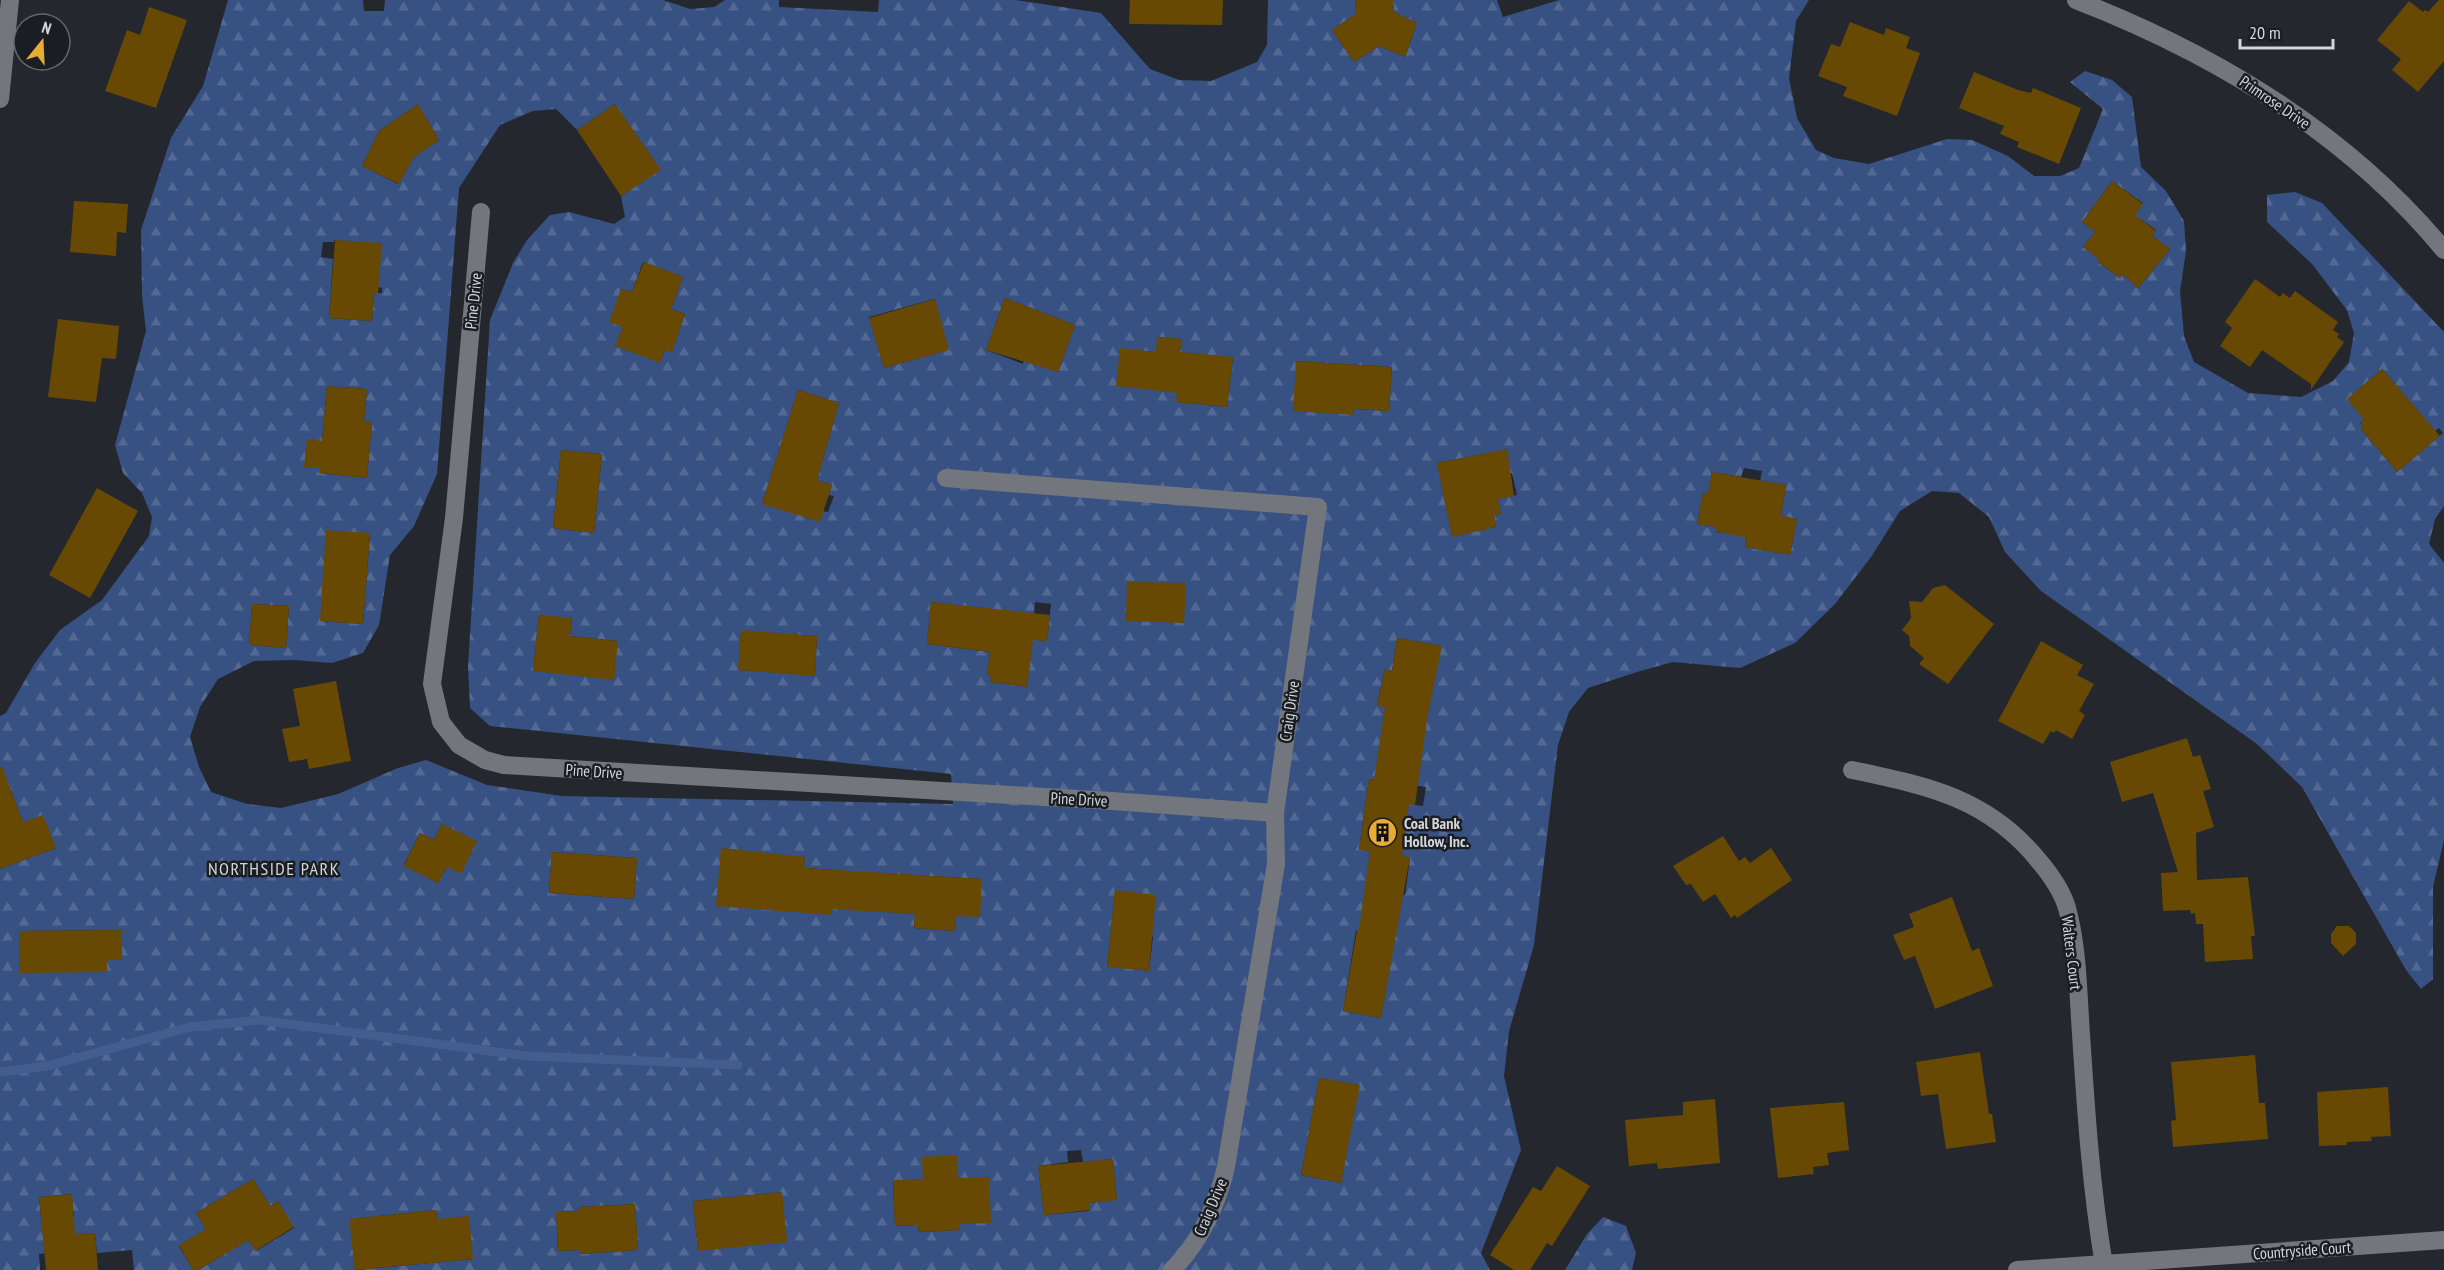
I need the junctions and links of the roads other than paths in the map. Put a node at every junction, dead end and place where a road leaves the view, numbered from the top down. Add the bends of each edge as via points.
1 (10, 0) edge
2 (2076, 0) edge
3 (0, 99) edge
4 (482, 212) dead end
5 (2444, 250) edge
6 (946, 478) dead end
7 (1852, 770) dead end
8 (1275, 813) junction
9 (2444, 1240) edge
10 (2104, 1264) junction
11 (1172, 1270) edge
12 (2017, 1270) edge

1 - 3 street
2 - 5 street, Primrose Drive via 2194,52 2298,116 2390,193
4 - 8 street, Pine Drive via 454,518 432,684 441,722 459,745 485,760 504,765
6 - 8 street, Craig Drive via 1318,507
7 - 10 street, Walters Court via 1924,785 1977,807 2027,846 2059,892 2066,906 2076,962 2092,1196
8 - 11 street, Craig Drive via 1276,864 1221,1189 1199,1237
9 - 10 street, Countryside Court
10 - 12 street, Countryside Court

